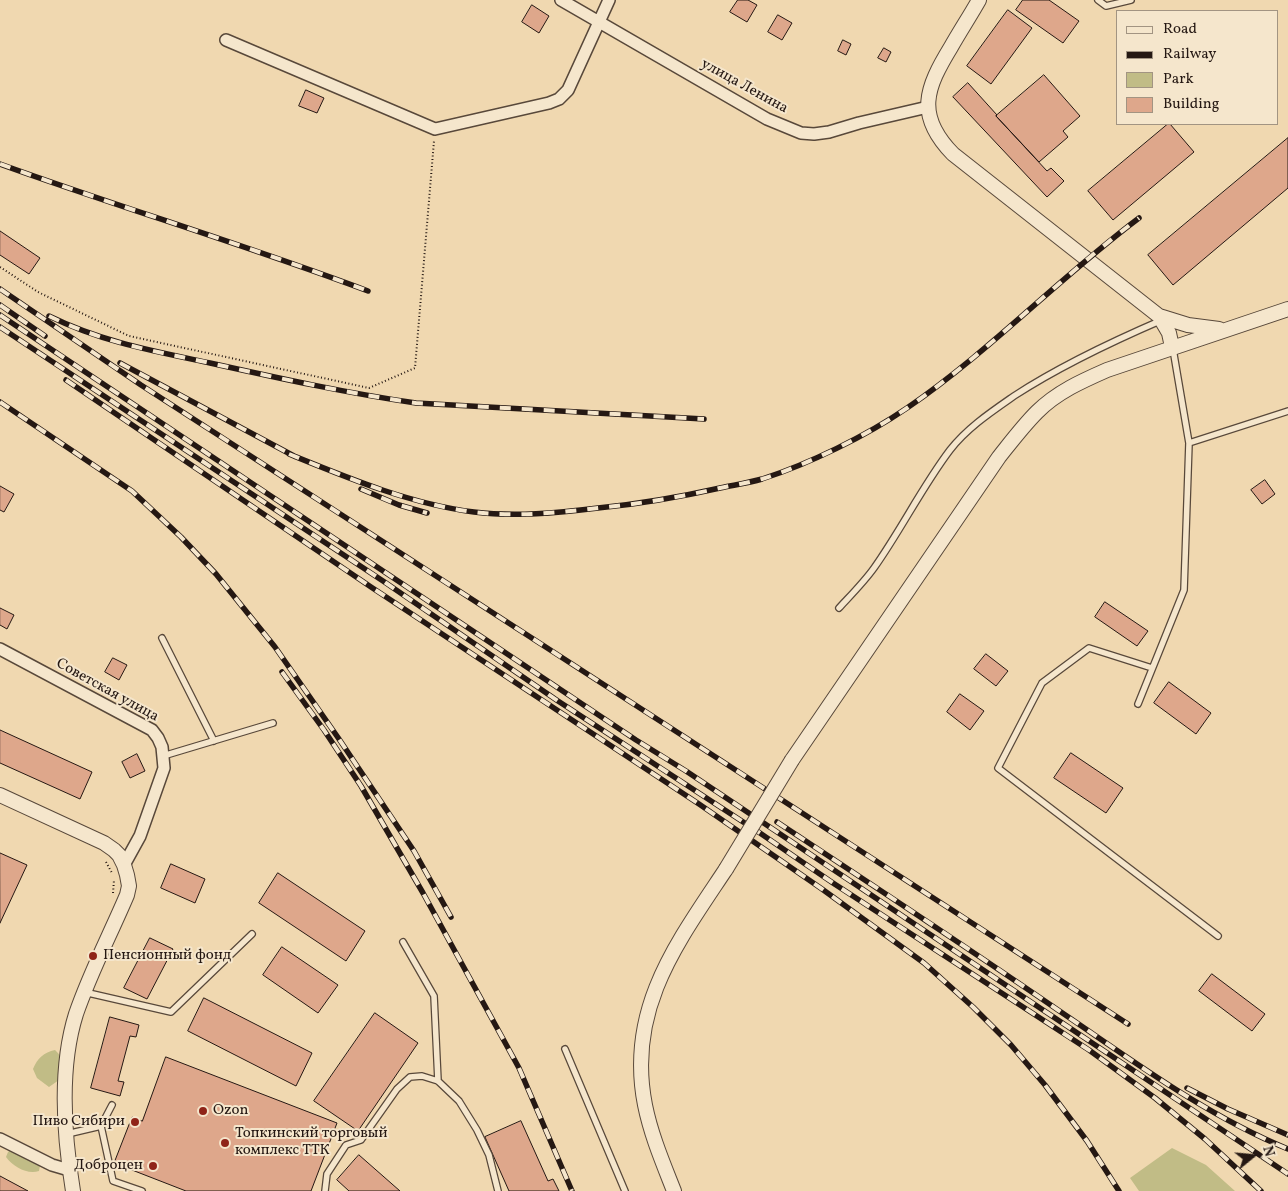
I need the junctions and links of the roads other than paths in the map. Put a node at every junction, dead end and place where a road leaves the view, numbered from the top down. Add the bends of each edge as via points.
1 (560, 0) edge
2 (609, 0) edge
3 (979, 0) edge
4 (1098, 0) edge
5 (1131, 0) edge
6 (600, 23) junction
7 (226, 40) dead end
8 (928, 107) junction
9 (1288, 309) edge
10 (1161, 318) junction
11 (1224, 330) junction
12 (1172, 347) junction
13 (1288, 411) edge
14 (1189, 443) junction
15 (839, 608) dead end
16 (162, 638) dead end
17 (0, 648) edge
18 (1152, 668) junction
19 (1138, 704) dead end
20 (272, 724) dead end
21 (214, 741) junction
22 (163, 756) junction
23 (0, 796) edge
24 (124, 865) junction
25 (252, 934) dead end
26 (1218, 936) dead end
27 (403, 942) dead end
28 (84, 992) junction
29 (564, 1050) dead end
30 (438, 1081) junction
31 (112, 1105) dead end
32 (101, 1126) junction
33 (67, 1134) junction
34 (0, 1139) edge
35 (70, 1170) junction
36 (73, 1191) edge
37 (142, 1191) edge
38 (324, 1191) edge
39 (498, 1191) edge
40 (625, 1191) edge
41 (674, 1191) edge

1 - 6 street, улица Ленина
2 - 6 street
3 - 8 street via 939,66 931,84
4 - 5 lane via 1106,6
6 - 7 street via 568,90 559,99 549,104 435,129
6 - 8 street, улица Ленина via 768,119 801,133 829,132
8 - 10 street via 936,133 953,154
9 - 11 street
10 - 11 street
10 - 12 street
10 - 15 lane via 1050,374 997,407 964,434 934,474 873,570
11 - 12 street
12 - 14 lane
12 - 41 street, bridge via 1080,382 1037,411 999,457 792,760 675,946 650,1002 643,1034 642,1078 651,1130
13 - 14 lane
14 - 18 lane via 1184,590
16 - 21 lane
17 - 22 street, Советская улица via 152,730
18 - 19 lane
18 - 26 lane via 1089,648 1042,683 998,768
20 - 21 lane
21 - 22 lane
22 - 24 street, Советская улица via 164,768 149,813
23 - 24 street via 104,843 119,855
24 - 28 street via 127,895
25 - 28 lane via 171,1012
27 - 30 lane via 434,996
28 - 33 street via 68,1056 65,1082
29 - 40 lane
30 - 38 lane via 422,1076 410,1077 397,1089 361,1140 346,1146 327,1174
30 - 39 lane via 458,1101 477,1130 490,1155
31 - 32 lane
32 - 33 lane
32 - 37 lane via 113,1180
33 - 35 street
34 - 35 street
35 - 36 street

